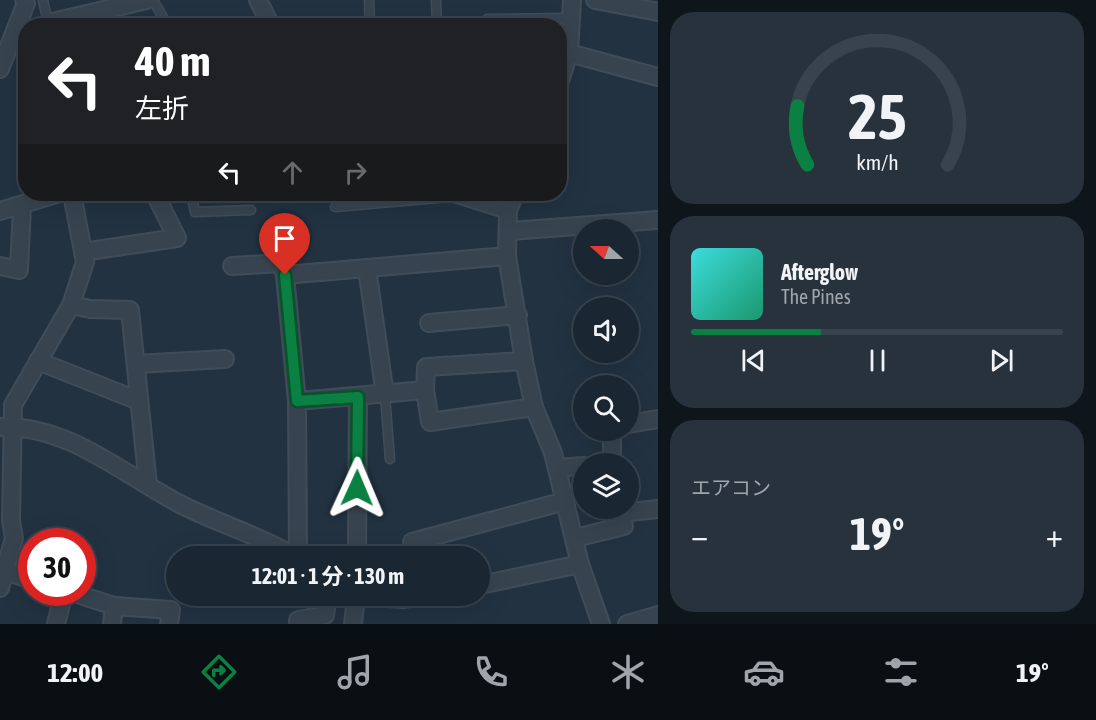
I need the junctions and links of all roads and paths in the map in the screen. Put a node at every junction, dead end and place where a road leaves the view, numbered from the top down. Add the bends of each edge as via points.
1 (24, 0) edge
2 (43, 0) edge
3 (147, 0) edge
4 (153, 0) edge
5 (258, 0) edge
6 (369, 0) edge
7 (436, 0) edge
8 (572, 0) edge
9 (595, 0) edge
10 (658, 12) edge
11 (20, 18) edge
12 (47, 18) edge
13 (103, 18) edge
14 (163, 18) edge
15 (268, 18) edge
16 (370, 18) edge
17 (437, 18) edge
18 (567, 18) edge
19 (571, 18) junction
20 (18, 23) edge
21 (567, 37) edge
22 (567, 53) edge
23 (0, 69) edge
24 (658, 77) edge
25 (37, 201) edge
26 (73, 201) edge
27 (158, 201) edge
28 (193, 201) edge
29 (397, 201) edge
30 (479, 201) edge
31 (512, 201) edge
32 (22, 206) junction
33 (335, 207) dead end
34 (251, 210) dead end
35 (508, 210) junction
36 (0, 211) edge
37 (658, 220) edge
38 (510, 231) junction
39 (83, 252) junction
40 (507, 256) junction
41 (0, 266) edge
42 (232, 266) dead end
43 (367, 268) junction
44 (285, 275) junction
45 (71, 305) junction
46 (518, 315) junction
47 (429, 323) dead end
48 (225, 359) dead end
49 (38, 361) junction
50 (524, 361) junction
51 (136, 364) junction
52 (425, 390) junction
53 (385, 395) junction
54 (358, 397) junction
55 (140, 401) junction
56 (297, 401) junction
57 (534, 407) junction
58 (658, 419) edge
59 (639, 422) edge
60 (7, 427) edge
61 (390, 459) dead end
62 (573, 467) edge
63 (557, 468) junction
64 (148, 485) junction
65 (565, 501) junction
66 (658, 509) edge
67 (575, 538) junction
68 (274, 546) edge
69 (296, 546) edge
70 (357, 546) edge
71 (413, 546) edge
72 (580, 564) junction
73 (5, 571) junction
74 (18, 575) edge
75 (490, 583) edge
76 (0, 588) edge
77 (96, 600) edge
78 (60, 606) edge
79 (114, 606) junction
80 (326, 606) edge
81 (355, 606) edge
82 (658, 615) edge
83 (56, 624) edge
84 (112, 624) edge
85 (169, 624) edge
86 (298, 624) edge
87 (353, 624) edge
88 (601, 624) edge
89 (627, 624) edge

1 - 11 street
2 - 12 lane
3 - 13 street
4 - 14 lane
5 - 15 street
6 - 16 lane
7 - 17 lane
8 - 19 street
9 - 10 street
18 - 19 lane
19 - 21 street
20 - 23 street
22 - 24 street
25 - 32 street
26 - 39 street
27 - 39 street via 177,238
28 - 34 lane via 195,212
29 - 33 lane
30 - 35 street
31 - 35 street
32 - 36 street
32 - 41 street via 19,270
35 - 38 street
37 - 38 street
38 - 40 street
39 - 45 street via 85,262
40 - 43 street
40 - 46 street
42 - 44 street via 281,263
43 - 44 street
43 - 53 street
44 - 56 street
45 - 49 street
45 - 51 street via 130,310
46 - 47 street
46 - 50 street
48 - 51 street
49 - 55 street
49 - 60 street via 13,405
50 - 52 street via 426,367
50 - 57 street
51 - 55 street
52 - 53 street
52 - 57 street via 430,422
53 - 54 street
53 - 61 lane
54 - 56 street
54 - 70 street
55 - 64 street
56 - 69 street
57 - 63 street
58 - 59 street
60 - 64 street via 71,442
60 - 73 street via 14,538
62 - 63 street
63 - 65 street
64 - 68 street via 180,504
65 - 67 street
65 - 71 street via 412,542
66 - 67 street via 621,513 624,526
67 - 72 street
72 - 75 street
72 - 88 street
73 - 74 street
73 - 76 street
77 - 79 street
78 - 83 street
79 - 84 street
79 - 85 street via 171,610
80 - 86 street via 325,615 298,620
81 - 87 street
82 - 89 street

